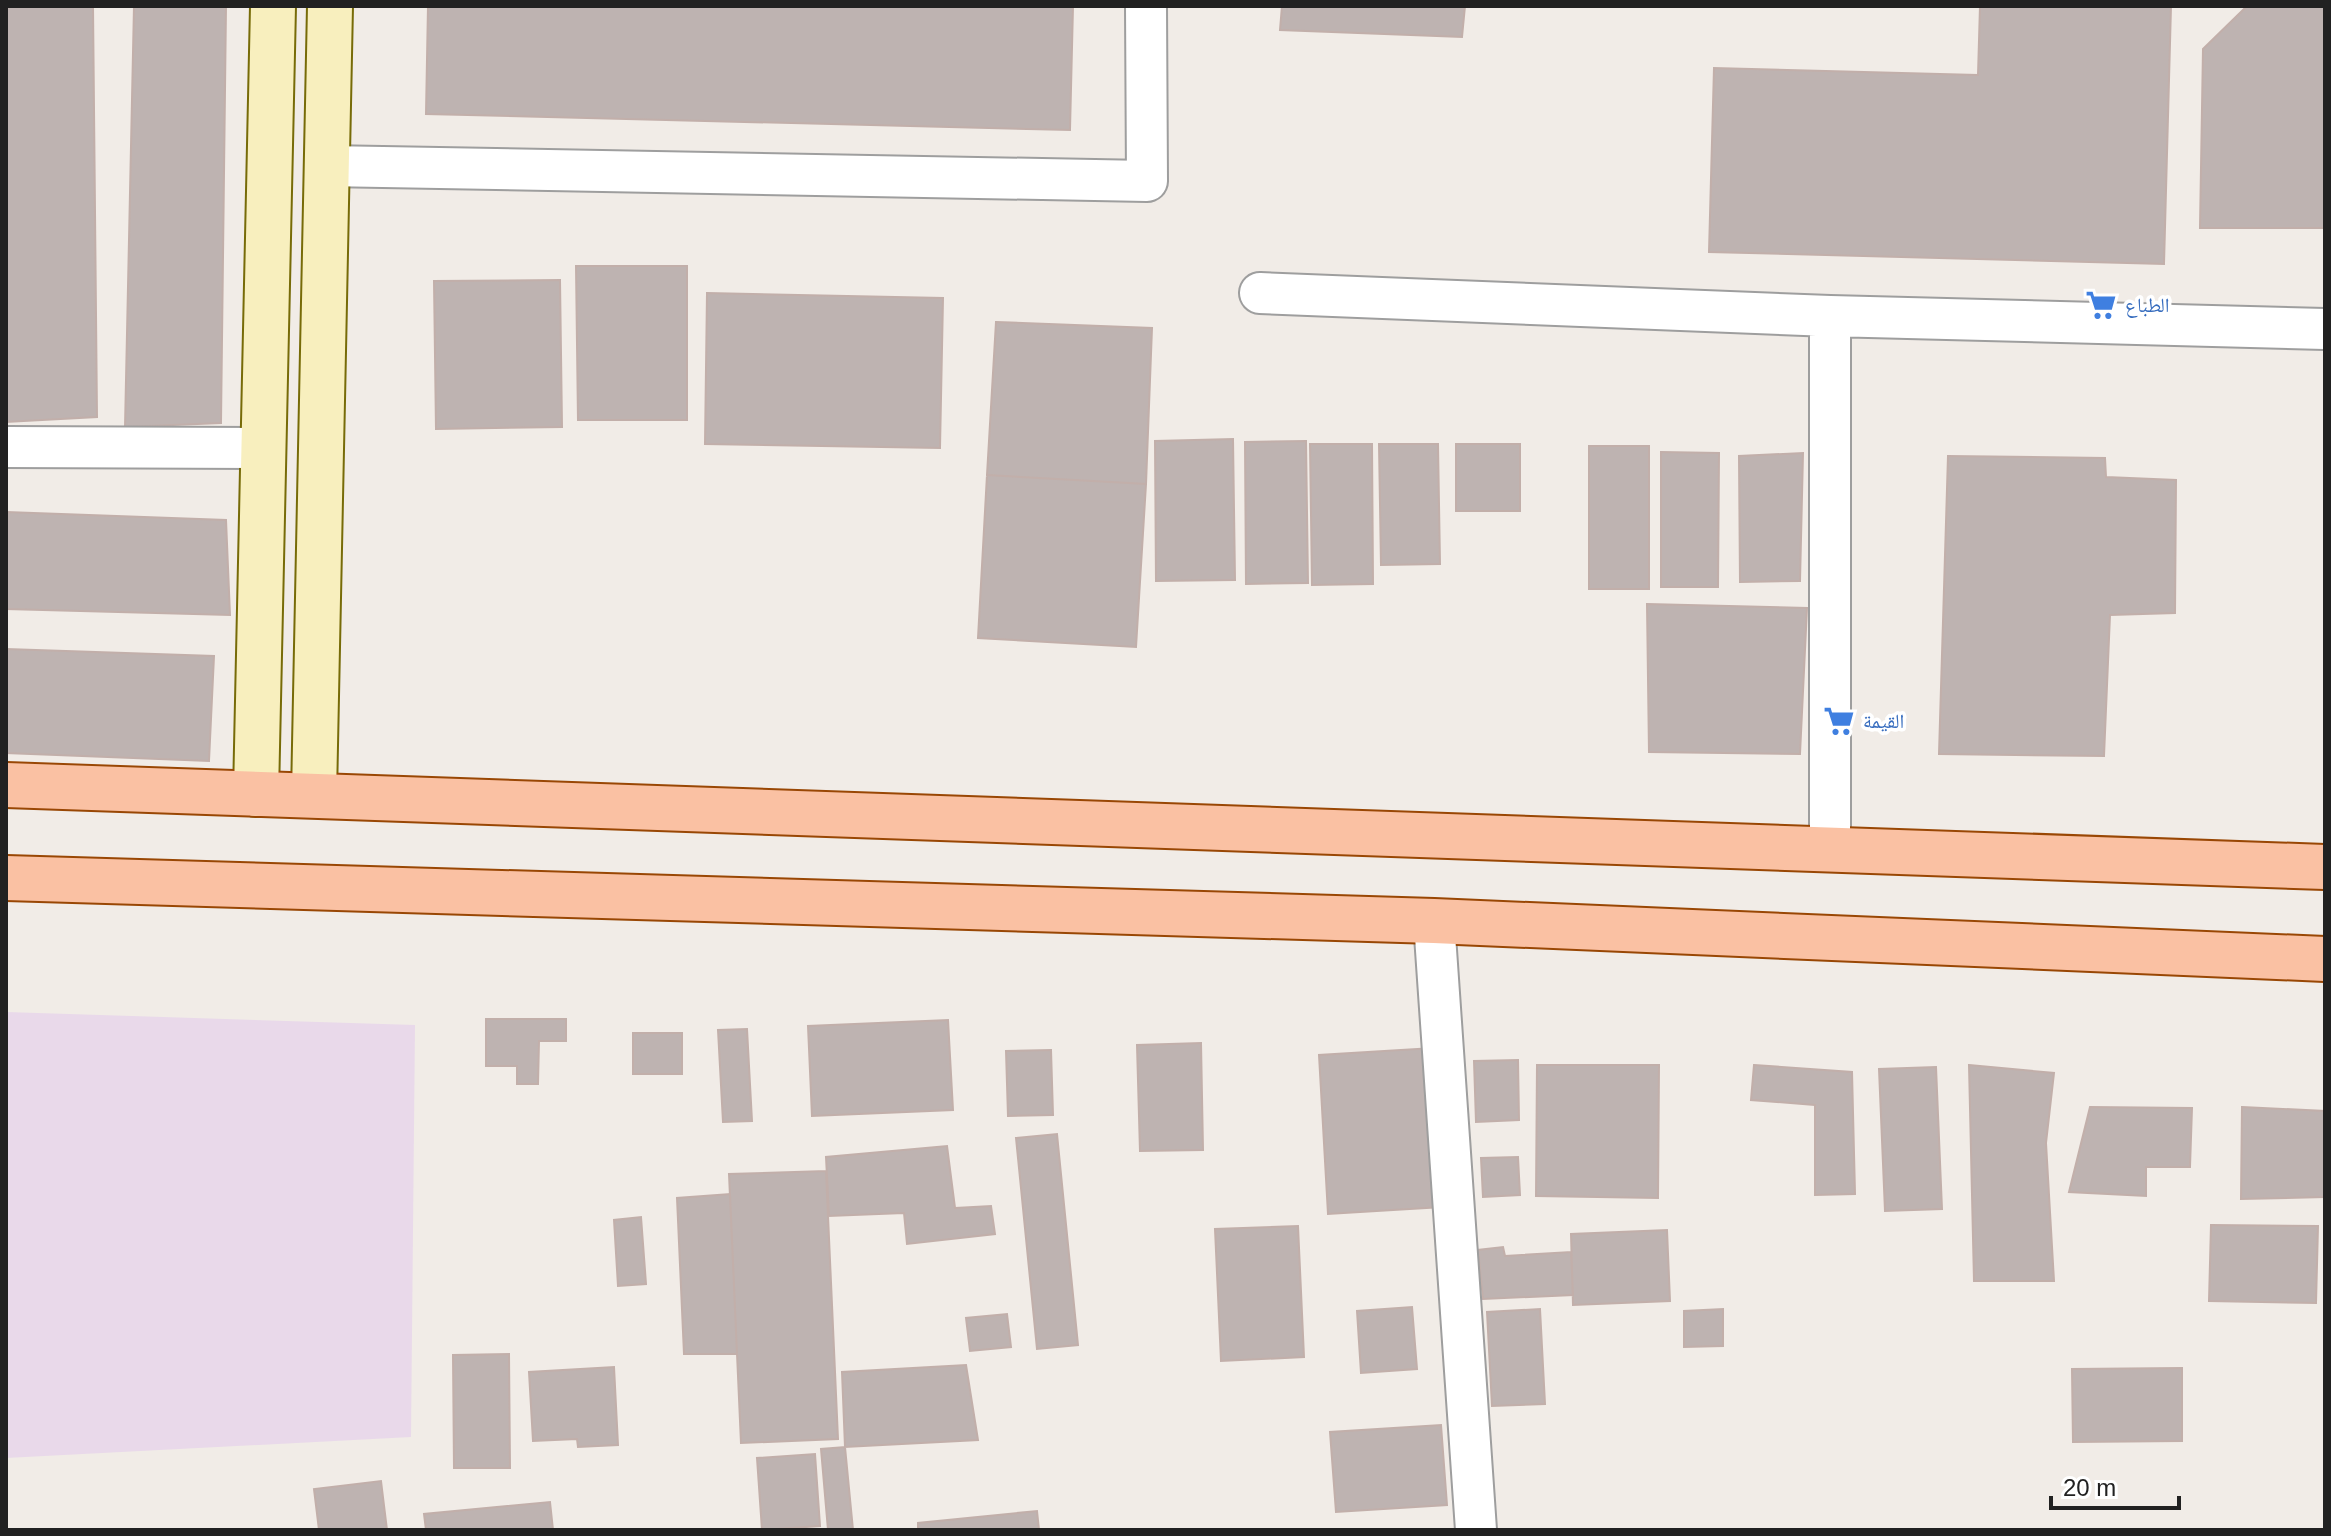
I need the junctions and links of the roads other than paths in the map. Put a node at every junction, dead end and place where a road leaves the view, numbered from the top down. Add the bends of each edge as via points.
1 (273, 6) edge
2 (330, 6) edge
3 (1146, 6) edge
4 (326, 166) junction
5 (1260, 293) dead end
6 (1830, 316) junction
7 (2325, 329) edge
8 (6, 447) edge
9 (263, 448) junction
10 (6, 785) edge
11 (256, 794) junction
12 (314, 795) junction
13 (1830, 850) junction
14 (2325, 867) edge
15 (6, 878) edge
16 (1434, 921) junction
17 (2325, 959) edge
18 (1456, 1530) edge
19 (1476, 1530) edge

1 - 9 main road
2 - 4 main road
3 - 4 street via 1147,181
4 - 12 main road
5 - 6 street
6 - 7 street
6 - 13 street
8 - 9 street
9 - 11 main road
10 - 11 main road
11 - 12 main road
12 - 13 main road
13 - 14 main road
15 - 16 main road
16 - 17 main road
16 - 19 street
18 - 19 street

